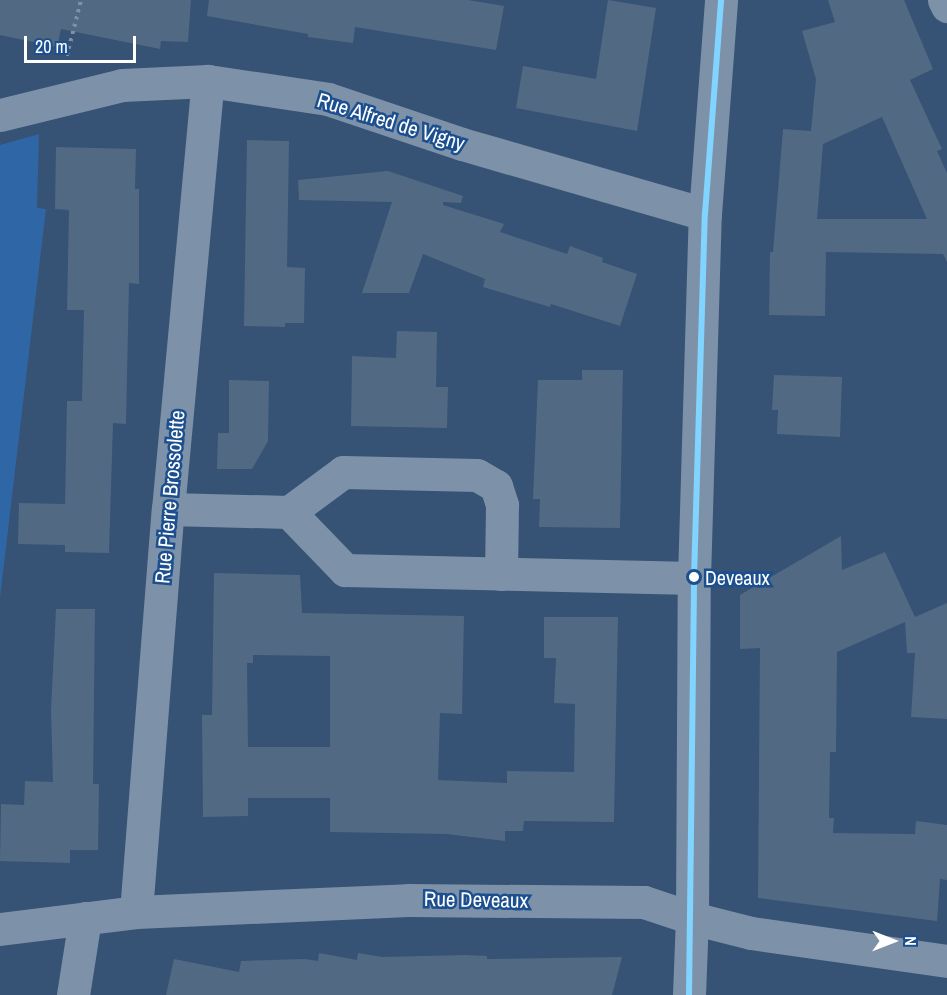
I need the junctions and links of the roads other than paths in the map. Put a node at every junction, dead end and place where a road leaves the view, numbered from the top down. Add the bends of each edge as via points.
1 (722, 0) edge
2 (944, 0) edge
3 (947, 6) edge
4 (208, 81) junction
5 (0, 115) edge
6 (705, 214) junction
7 (168, 509) junction
8 (289, 512) junction
9 (501, 574) junction
10 (694, 578) junction
11 (136, 912) junction
12 (86, 918) junction
13 (692, 918) junction
14 (0, 929) edge
15 (947, 961) edge
16 (73, 995) edge
17 (689, 995) edge

1 - 6 street
2 - 3 street
4 - 5 street, Rue Alfred de Vigny via 122,85
4 - 6 street, Rue Alfred de Vigny via 328,99 462,144
4 - 7 street, Rue Pierre Brossolette
6 - 10 street
7 - 8 street
7 - 11 street, Rue Pierre Brossolette
8 - 9 street via 345,570
8 - 9 street via 343,472 477,475 496,486 502,505
9 - 10 street
10 - 13 street
11 - 12 street, Rue Deveaux
11 - 13 street, Rue Deveaux via 408,900 644,902
12 - 14 street, Rue Deveaux
12 - 16 street
13 - 15 street, Rue Deveaux via 751,933
13 - 17 street

